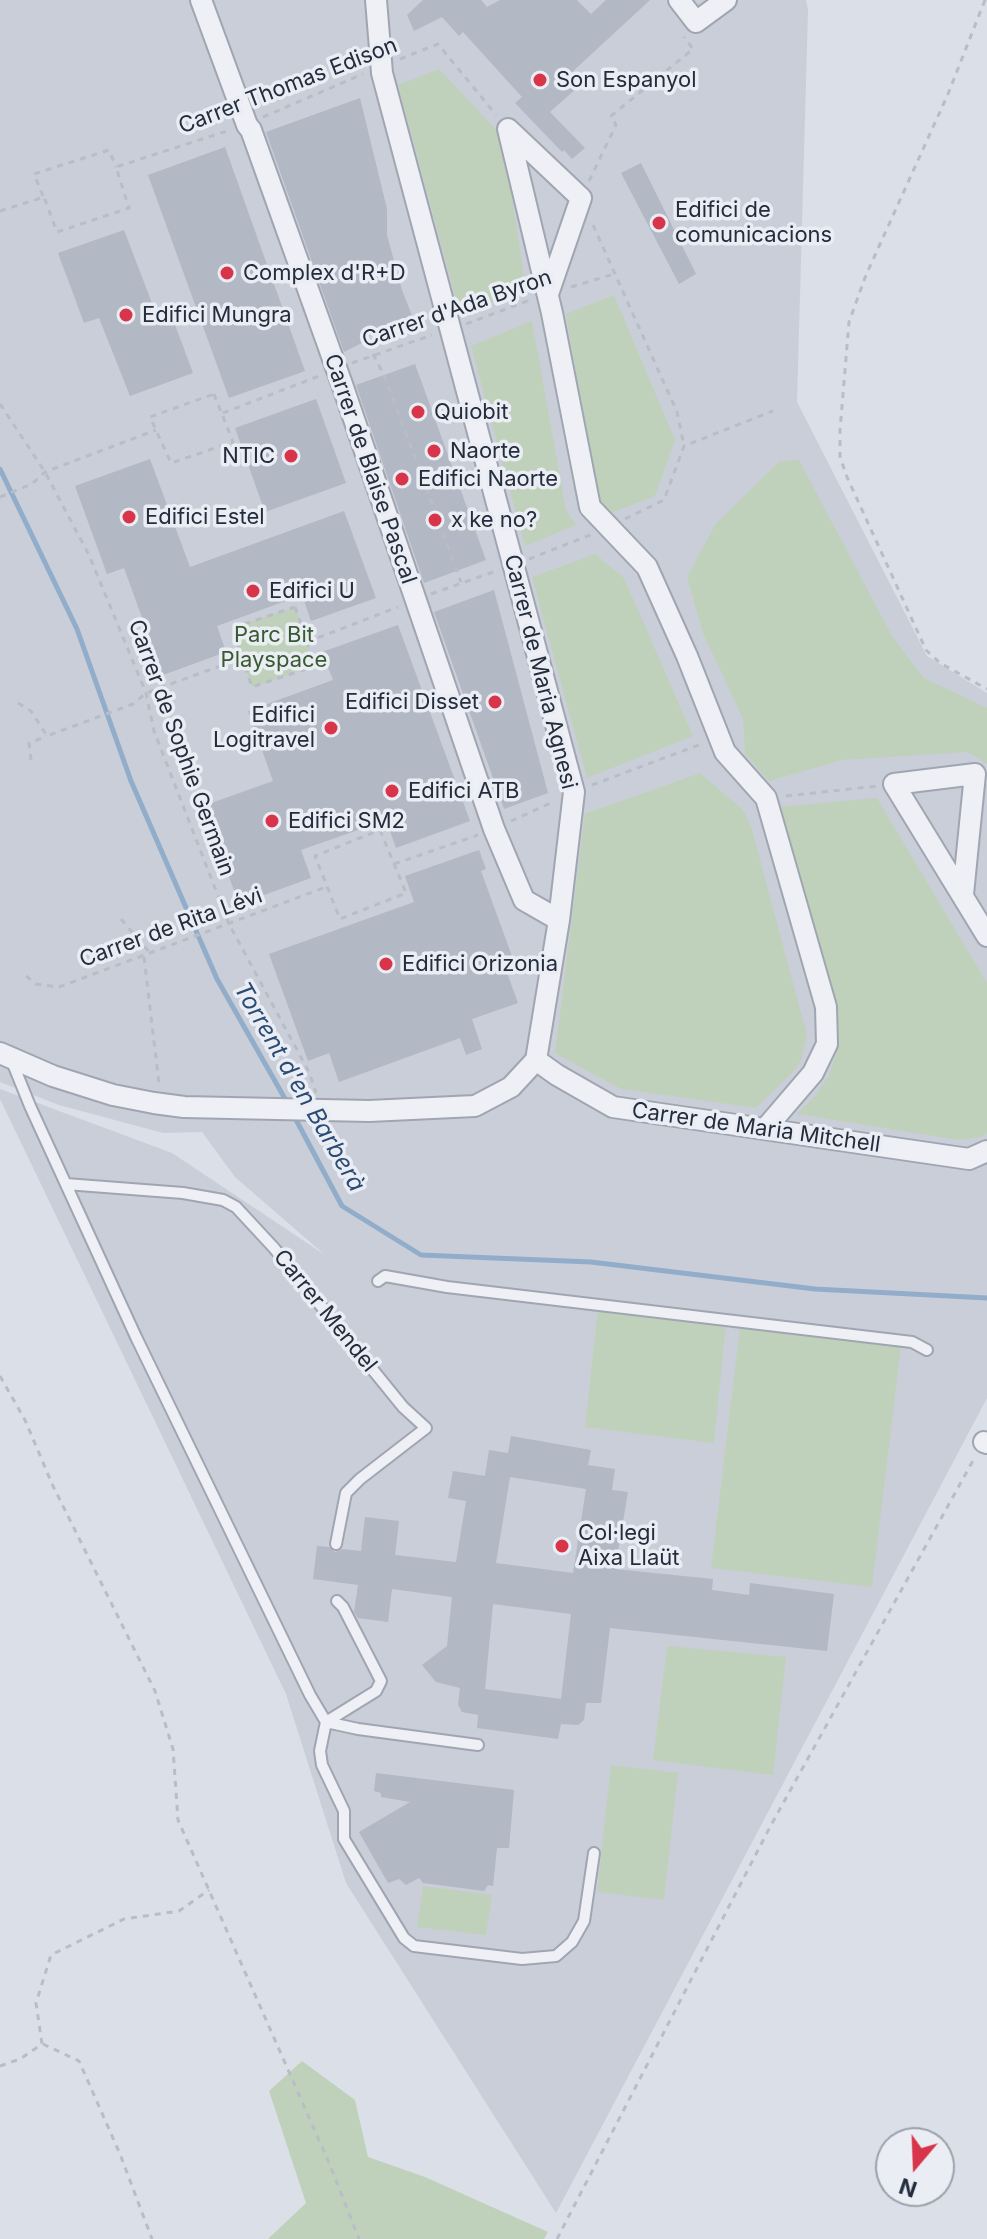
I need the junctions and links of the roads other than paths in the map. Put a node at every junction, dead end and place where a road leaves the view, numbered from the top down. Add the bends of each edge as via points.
1 (201, 0) edge
2 (376, 0) edge
3 (679, 0) edge
4 (726, 0) edge
5 (548, 294) junction
6 (963, 894) junction
7 (559, 920) junction
8 (987, 936) edge
9 (5, 1055) edge
10 (536, 1060) junction
11 (765, 1129) junction
12 (987, 1151) edge
13 (66, 1184) junction
14 (378, 1281) dead end
15 (927, 1350) dead end
16 (336, 1544) dead end
17 (337, 1601) dead end
18 (326, 1722) junction
19 (478, 1745) dead end
20 (594, 1853) dead end

1 - 7 street, Carrer de Blaise Pascal via 337,369 494,829 524,900
2 - 7 street, Carrer de Maria Agnesi via 382,66 574,792
3 - 4 street via 696,22
5 - 5 street via 508,129 581,198
5 - 11 street via 590,507 647,567 725,752 766,798 826,1007 827,1044 813,1073
6 - 6 street via 975,774 894,784
6 - 8 street
7 - 10 street, Carrer de Maria Agnesi
9 - 10 street via 53,1076 154,1103 369,1111 475,1106 511,1087
9 - 13 lane
10 - 11 street, Carrer de Maria Mitchell via 613,1107
11 - 12 street, Carrer de Maria Mitchell via 969,1159
13 - 16 lane, Carrer Mendel via 183,1193 236,1207 426,1428 346,1493
13 - 18 lane via 149,1365
14 - 15 lane via 385,1276 897,1340
17 - 18 lane via 381,1681 376,1691
18 - 19 lane
18 - 20 lane via 322,1765 344,1811 344,1839 414,1946 522,1959 556,1956 584,1921

